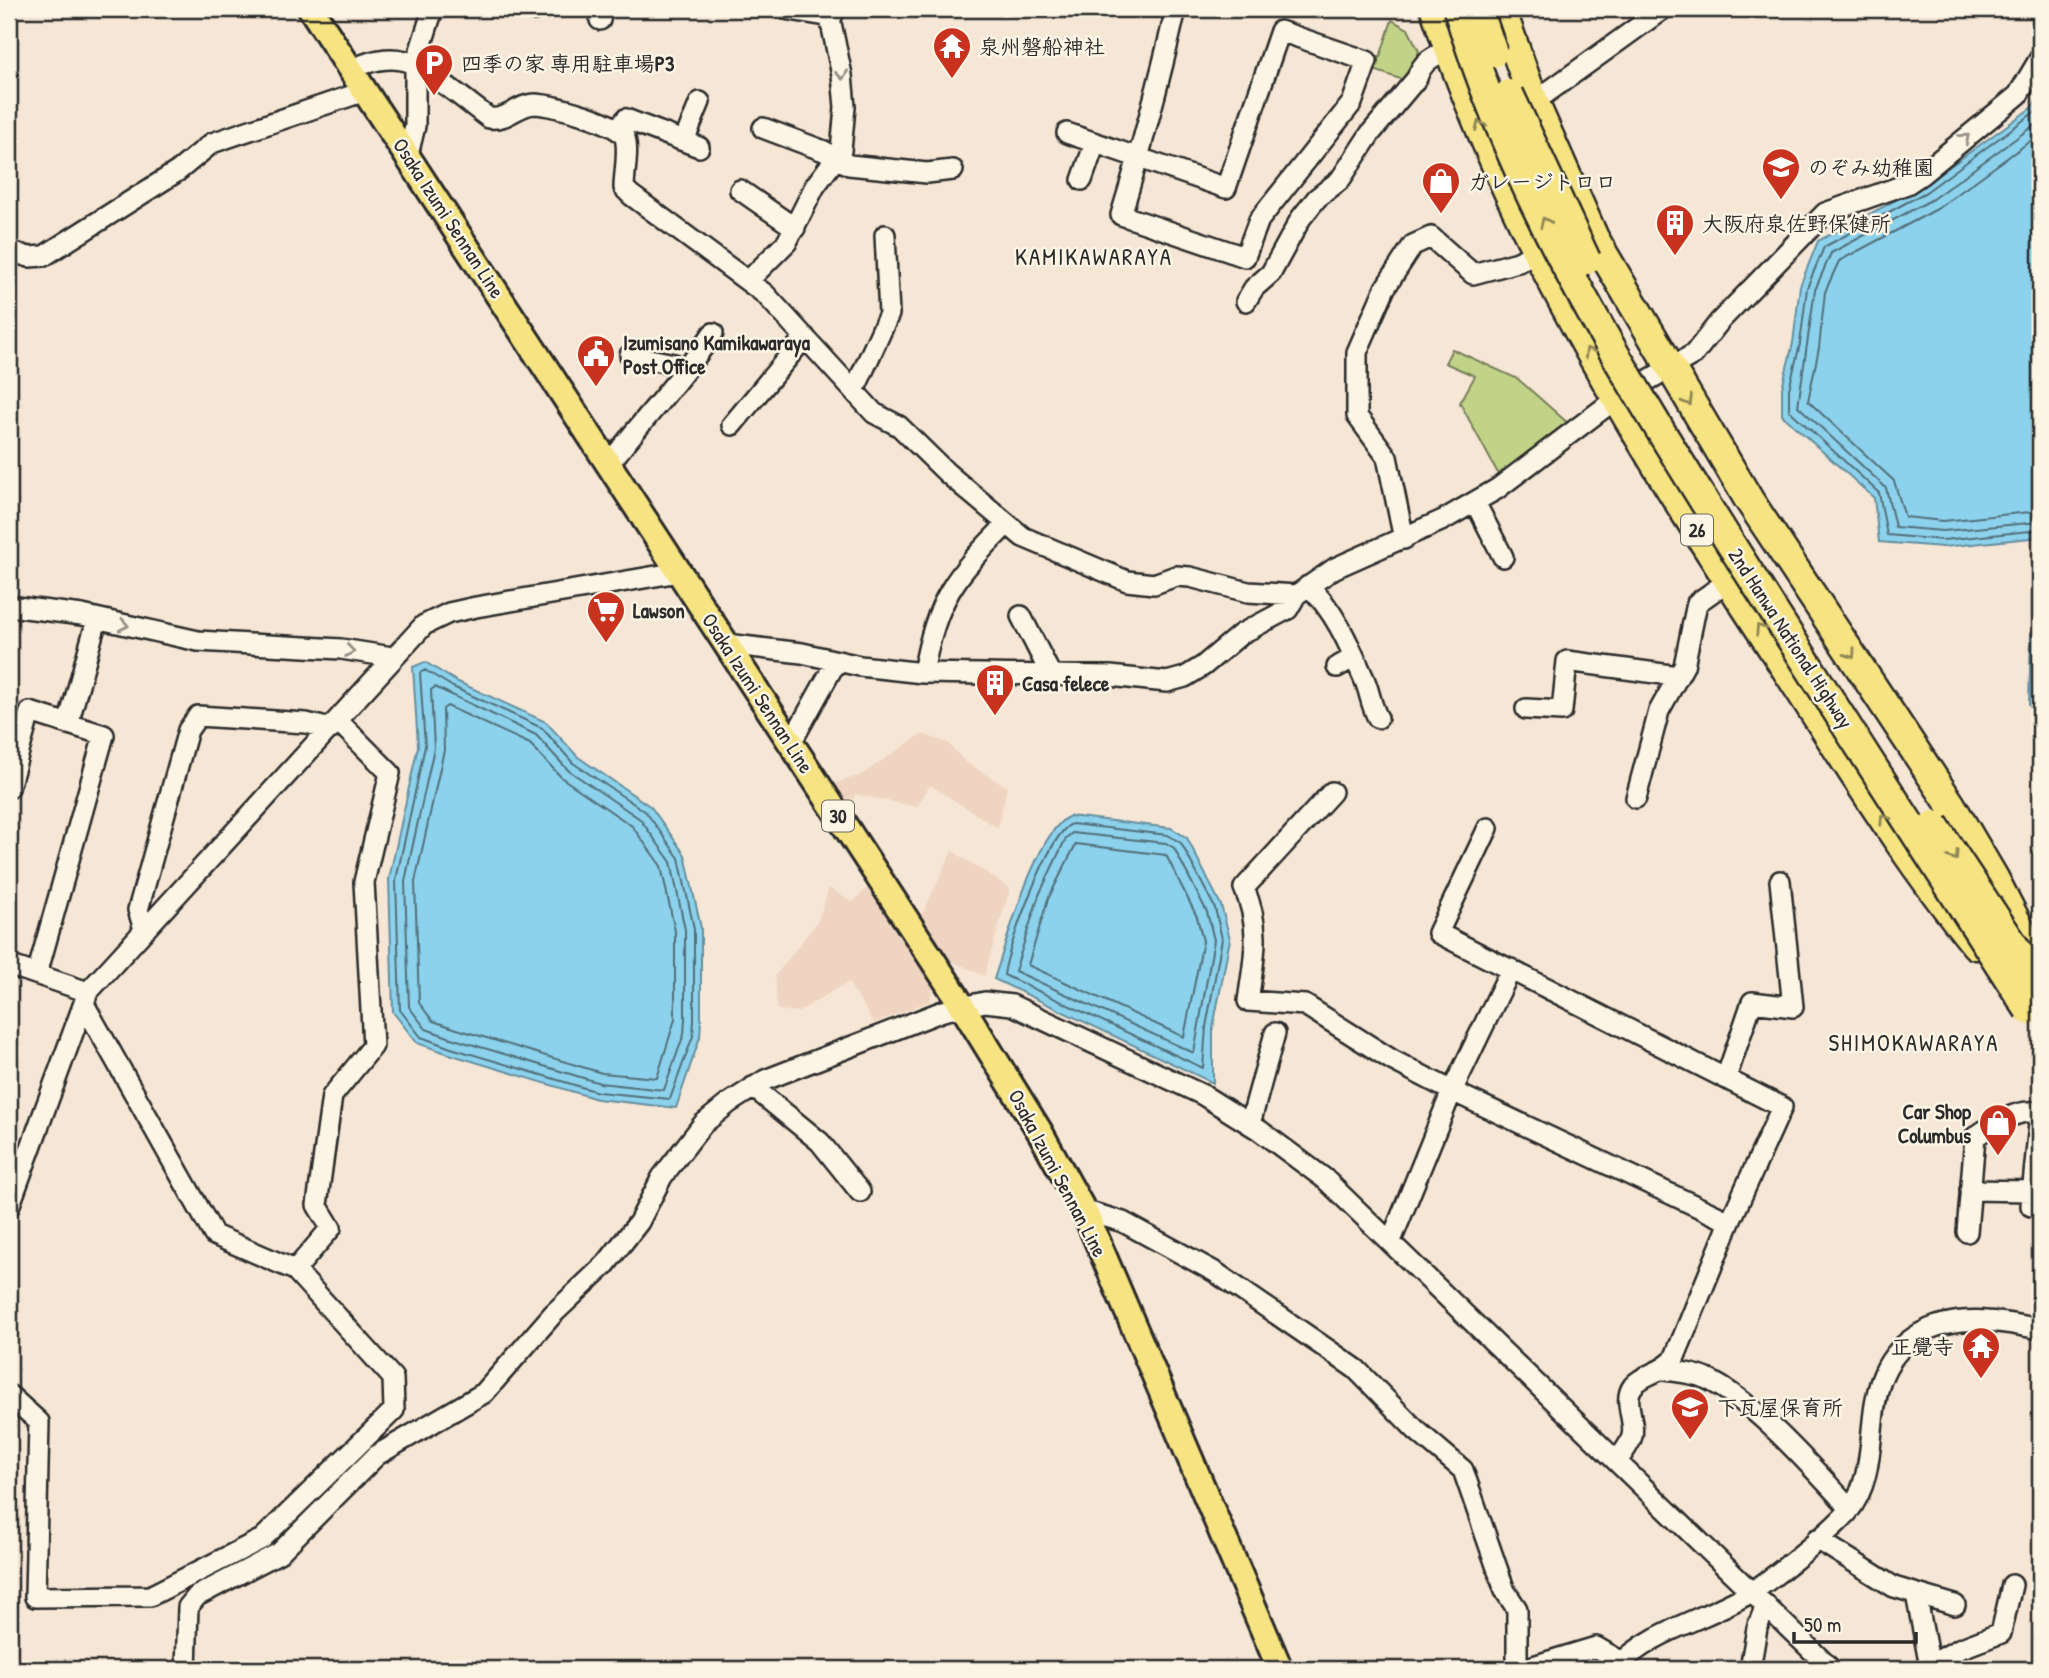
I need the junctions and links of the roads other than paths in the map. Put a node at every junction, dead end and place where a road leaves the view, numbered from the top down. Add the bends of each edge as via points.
1 (311, 9) edge
2 (433, 9) edge
3 (784, 9) edge
4 (1176, 9) edge
5 (1435, 9) edge
6 (1458, 9) edge
7 (1478, 9) edge
8 (1501, 9) edge
9 (1663, 9) edge
10 (830, 13) edge
11 (1449, 49) junction
12 (2040, 58) edge
13 (415, 66) junction
14 (359, 81) junction
15 (699, 102) dead end
16 (1534, 102) junction
17 (618, 128) junction
18 (763, 128) dead end
19 (1067, 133) dead end
20 (1095, 143) junction
21 (408, 155) junction
22 (836, 158) junction
23 (1139, 158) junction
24 (953, 170) dead end
25 (1082, 180) dead end
26 (740, 190) dead end
27 (795, 228) junction
28 (885, 235) dead end
29 (9, 251) edge
30 (1536, 252) junction
31 (748, 282) junction
32 (1246, 301) dead end
33 (713, 333) dead end
34 (805, 337) junction
35 (631, 355) dead end
36 (1670, 370) junction
37 (683, 372) junction
38 (854, 391) junction
39 (1617, 398) junction
40 (732, 425) dead end
41 (607, 461) junction
42 (1475, 502) junction
43 (1007, 524) junction
44 (1404, 539) junction
45 (1503, 557) dead end
46 (679, 572) junction
47 (1728, 581) junction
48 (1302, 591) junction
49 (9, 606) edge
50 (1021, 616) dead end
51 (97, 619) junction
52 (726, 644) junction
53 (392, 657) junction
54 (836, 662) junction
55 (923, 673) junction
56 (1678, 676) junction
57 (1052, 677) junction
58 (1526, 709) dead end
59 (1378, 718) dead end
60 (68, 724) junction
61 (334, 725) junction
62 (790, 743) junction
63 (9, 788) edge
64 (1332, 792) dead end
65 (1636, 798) dead end
66 (1488, 828) dead end
67 (1780, 881) dead end
68 (144, 929) junction
69 (9, 965) edge
70 (2040, 968) edge
71 (1511, 970) junction
72 (37, 974) junction
73 (86, 998) junction
74 (962, 1006) junction
75 (2037, 1007) edge
76 (1275, 1033) dead end
77 (1726, 1078) junction
78 (753, 1087) junction
79 (1452, 1091) junction
80 (2040, 1113) edge
81 (1250, 1124) junction
82 (2038, 1164) edge
83 (1970, 1190) junction
84 (860, 1192) dead end
85 (9, 1207) edge
86 (1083, 1210) junction
87 (1730, 1222) junction
88 (1967, 1232) dead end
89 (1391, 1241) junction
90 (295, 1270) junction
91 (2040, 1329) edge
92 (1665, 1370) junction
93 (9, 1395) edge
94 (1618, 1461) junction
95 (1850, 1508) junction
96 (1817, 1539) junction
97 (2012, 1585) dead end
98 (1916, 1594) junction
99 (1759, 1598) junction
100 (1955, 1605) dead end
101 (1618, 1666) edge
102 (1927, 1668) edge
103 (186, 1669) edge
104 (1280, 1669) edge
105 (1517, 1669) edge
106 (1523, 1669) edge
107 (1750, 1669) edge
108 (1831, 1669) edge

1 - 14 main road, Osaka Izumi Sennan Line / 30
2 - 13 street
3 - 10 street
4 - 23 street
5 - 11 highway, 26
75 -> 6 highway, 2nd Hanwa National Highway / 26, bridge via 1644,407 1506,139
7 -> 75 highway, 2nd Hanwa National Highway / 26, bridge via 1525,134 1570,230 1664,402
8 - 16 highway
9 - 16 street
10 -> 22 street via 845,107 843,140
30 -> 11 highway, 26
11 - 32 street via 1420,67 1417,78 1370,134 1340,180 1301,218 1271,273
36 -> 12 street via 1694,354 1825,213 1922,174 2018,95
13 - 14 street via 408,61 384,60 361,65
13 - 17 street via 489,118 499,120 533,104
13 - 21 street via 415,126
14 - 21 main road, Osaka Izumi Sennan Line / 30
14 - 29 street via 212,143 44,256
15 - 17 street via 692,144 626,119
16 - 36 highway via 1594,238
17 - 31 street via 625,139 624,188
18 - 22 street
19 - 20 street
20 - 23 street
20 - 25 street
21 - 41 main road, Osaka Izumi Sennan Line / 30
22 - 24 street via 849,165 927,173
22 - 27 street via 815,186
23 - 23 street via 1121,215 1245,257 1259,220 1352,103 1367,61 1280,31 1226,188
26 - 27 street
27 - 31 street via 788,242
28 - 38 street via 889,314
39 -> 30 highway, 26
30 - 44 street via 1518,262 1473,274 1431,237 1413,245 1385,288 1357,352 1357,416 1387,457
31 - 34 street
33 - 37 street
34 - 38 street
34 - 40 street
35 - 37 street via 674,364
36 - 39 street
36 -> 70 highway via 1749,500 1951,805
37 - 41 street
38 - 43 street
39 - 42 street
39 - 47 highway, 26
41 - 46 main road, Osaka Izumi Sennan Line / 30
42 - 44 street
42 - 45 street
43 - 48 street via 1050,551 1127,581 1154,584 1176,576 1248,592
43 - 55 street via 951,586 939,608
44 - 48 street via 1335,568
46 - 52 main road, Osaka Izumi Sennan Line / 30
46 - 53 street via 449,613 425,625
47 - 56 street via 1698,603
75 -> 47 highway, 26 via 1932,892
48 - 57 street via 1288,609 1241,634 1185,677 1159,682 1110,676
48 - 59 street via 1322,598 1345,663 1367,684
49 - 51 street
50 - 57 street
51 -> 53 street via 198,641 341,649
51 - 60 street
52 - 54 street
52 - 62 main road, Osaka Izumi Sennan Line / 30
53 - 61 street
54 - 55 street
54 - 62 street
55 - 57 street
56 - 58 street via 1567,661 1562,711
56 - 65 street via 1659,711
60 - 63 street via 30,712
60 - 72 street via 104,735
61 - 68 street
61 - 68 street via 198,716 188,730 138,910
61 - 90 street via 390,773 364,882 373,1046 332,1096 317,1205 331,1228
62 - 74 main road, Osaka Izumi Sennan Line / 30
64 - 79 street via 1244,888 1256,925 1248,1001 1305,1005
66 - 71 street via 1438,933
67 - 77 street via 1793,1007 1752,1002
68 - 73 street
69 - 72 street
71 - 77 street
71 - 79 street
72 - 73 street
73 - 85 street
73 - 90 street via 214,1235
74 - 78 street
74 - 81 street via 1012,1005 1203,1095
74 - 86 main road, Osaka Izumi Sennan Line / 30
76 - 81 street
77 - 87 street via 1782,1107
78 - 84 street via 820,1142
78 - 103 street via 703,1124 662,1177 639,1222 618,1249 552,1314 484,1394 377,1455 279,1553 198,1596 188,1607
79 - 87 street
79 - 89 street
80 - 82 street
80 - 83 street via 2030,1110 1975,1136
81 - 89 street via 1325,1179
82 - 83 street via 2032,1198
83 - 88 street
86 - 104 main road, Osaka Izumi Sennan Line / 30
86 - 105 street via 1123,1222 1215,1272 1356,1369 1463,1470 1505,1591 1517,1609
87 - 92 street via 1674,1359
89 - 94 street
90 - 93 street via 393,1378 394,1410 262,1539 150,1596 36,1597 38,1422
91 - 95 street via 1973,1320 1934,1327 1898,1351 1875,1396 1865,1481
92 - 94 street via 1642,1378 1632,1388 1632,1438
92 - 95 street via 1706,1378 1726,1391 1782,1436
94 - 99 street
95 - 96 street
96 - 98 street via 1894,1587
96 - 99 street
97 - 102 street via 2001,1633
98 - 100 street
98 - 102 street
99 - 101 street via 1651,1639
99 - 107 street
99 - 108 street
101 - 106 street via 1596,1647

